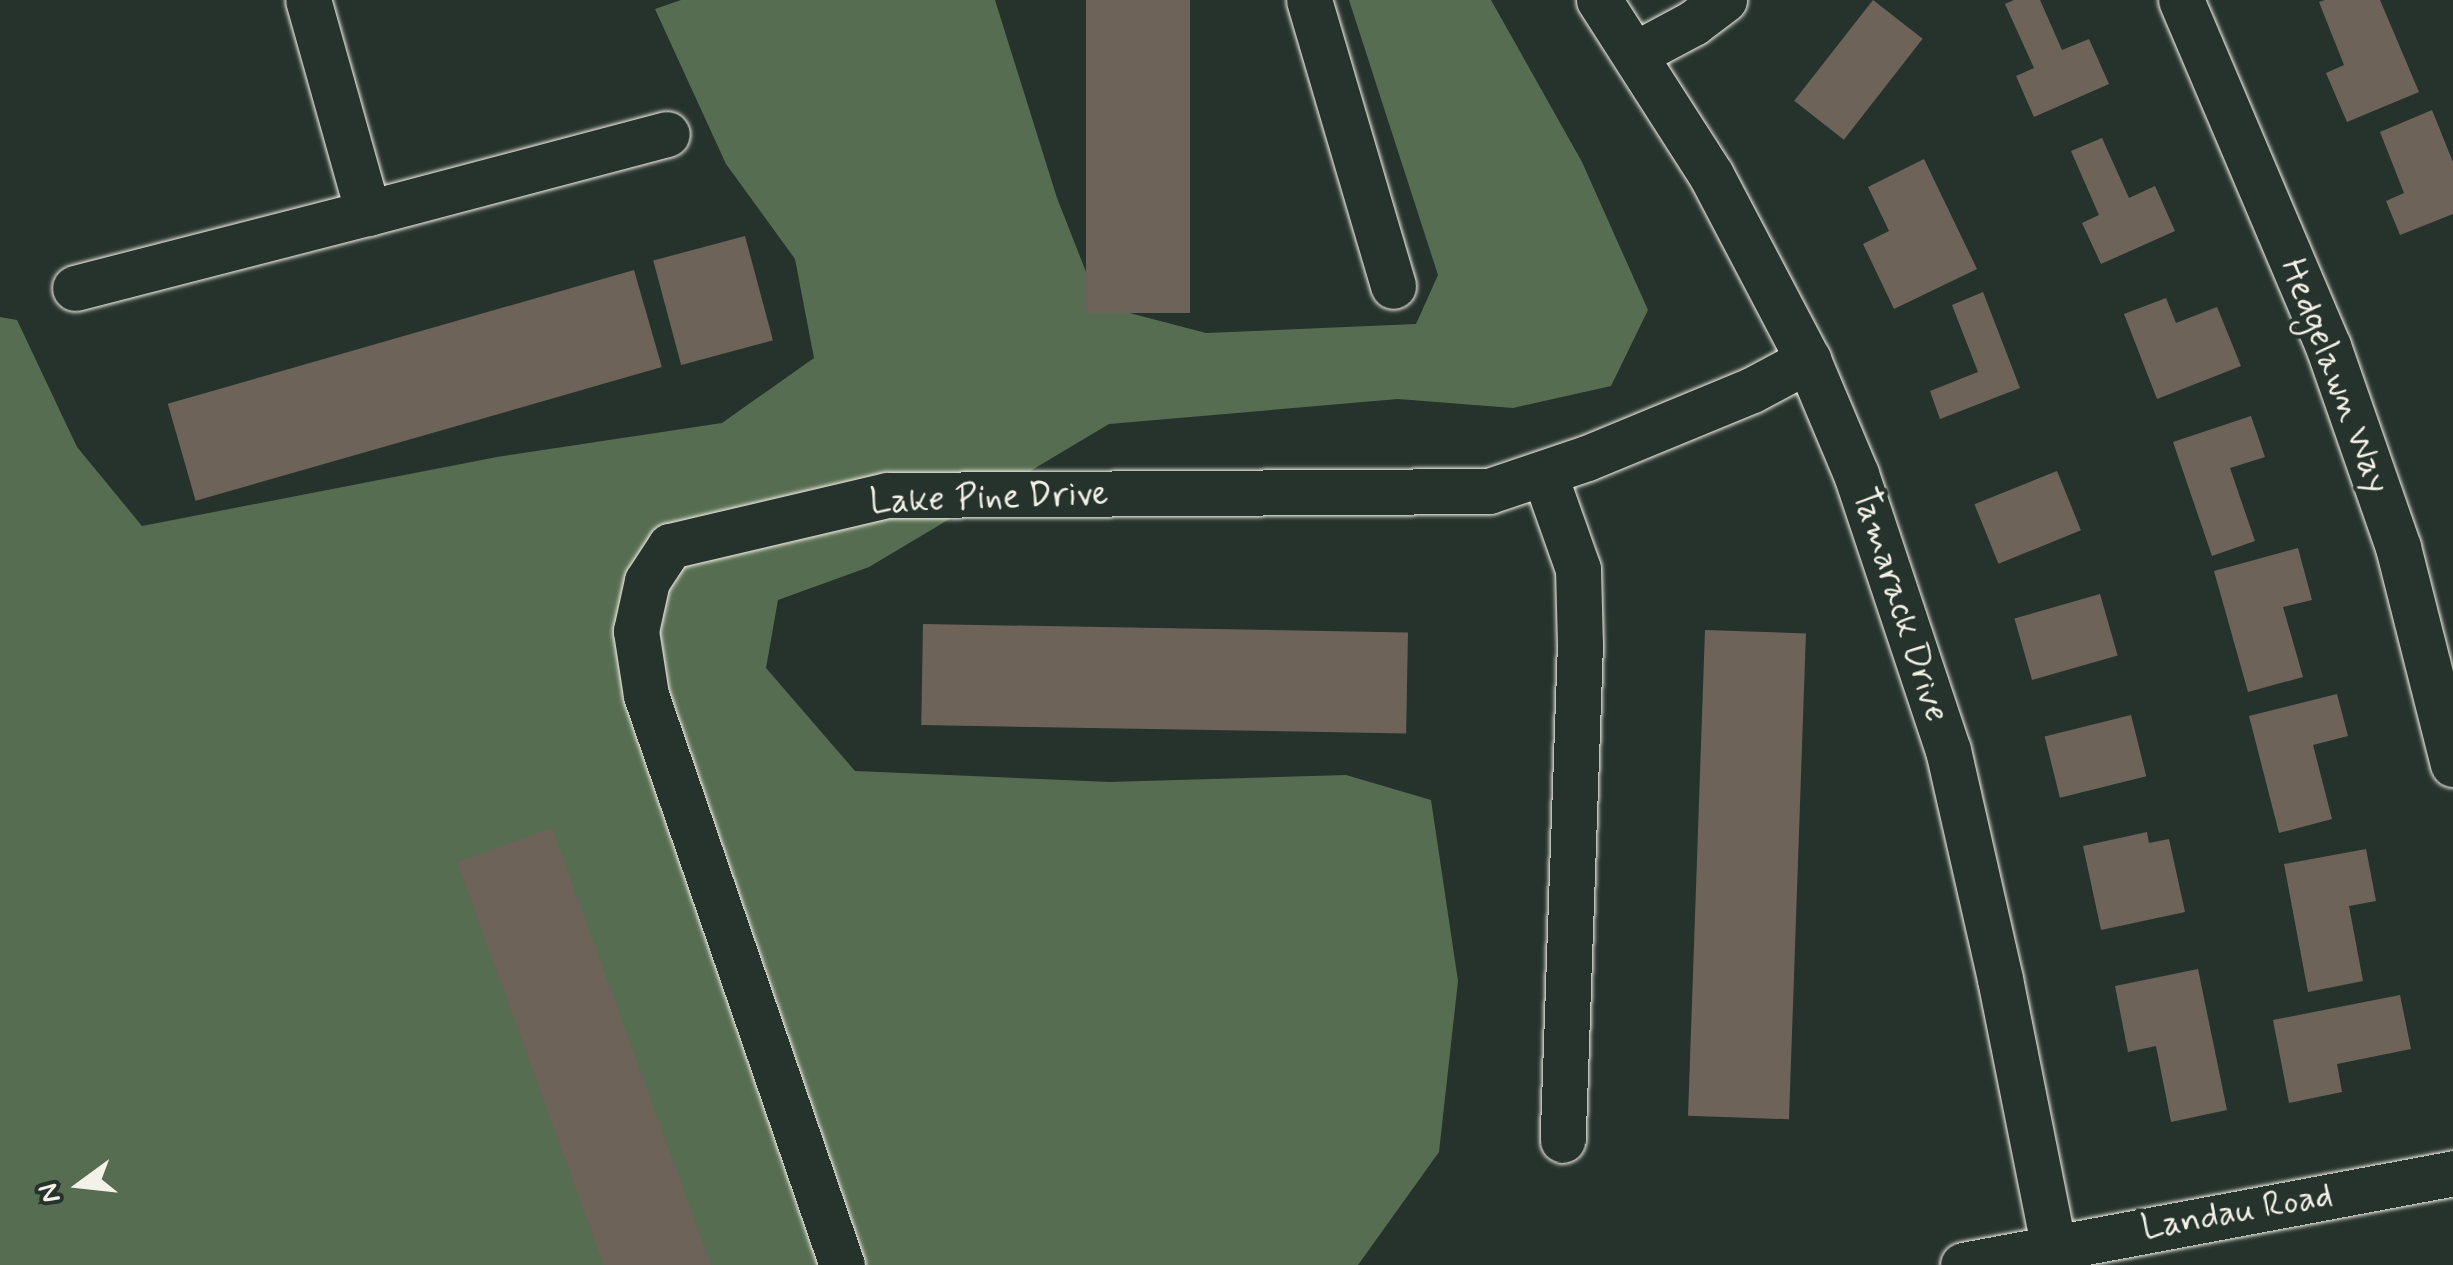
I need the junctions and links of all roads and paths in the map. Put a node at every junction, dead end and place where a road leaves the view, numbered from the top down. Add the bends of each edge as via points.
1 (308, 0) edge
2 (1308, 0) edge
3 (1599, 0) edge
4 (1724, 0) edge
5 (2181, 0) edge
6 (1635, 54) junction
7 (667, 134) dead end
8 (368, 213) junction
9 (1393, 286) dead end
10 (75, 288) dead end
11 (1808, 360) junction
12 (1544, 473) junction
13 (2453, 764) edge
14 (1563, 1140) dead end
15 (2453, 1173) edge
16 (2055, 1255) edge
17 (842, 1265) edge
18 (1963, 1265) edge

1 - 8 street
2 - 9 street
3 - 6 street, Tamarack Drive
4 - 6 street
5 - 13 street, Hedgelawn Way via 2328,346 2398,547
6 - 11 street, Tamarack Drive via 1710,175
7 - 8 street
8 - 10 street
11 - 12 street, Lake Pine Drive via 1752,390
11 - 16 street, Tamarack Drive via 1856,474 1948,750
12 - 14 street via 1578,569
12 - 17 street, Lake Pine Drive via 1488,491 887,495 670,546 647,581 636,632 646,696
15 - 16 street, Landau Road
16 - 18 street, Landau Road

